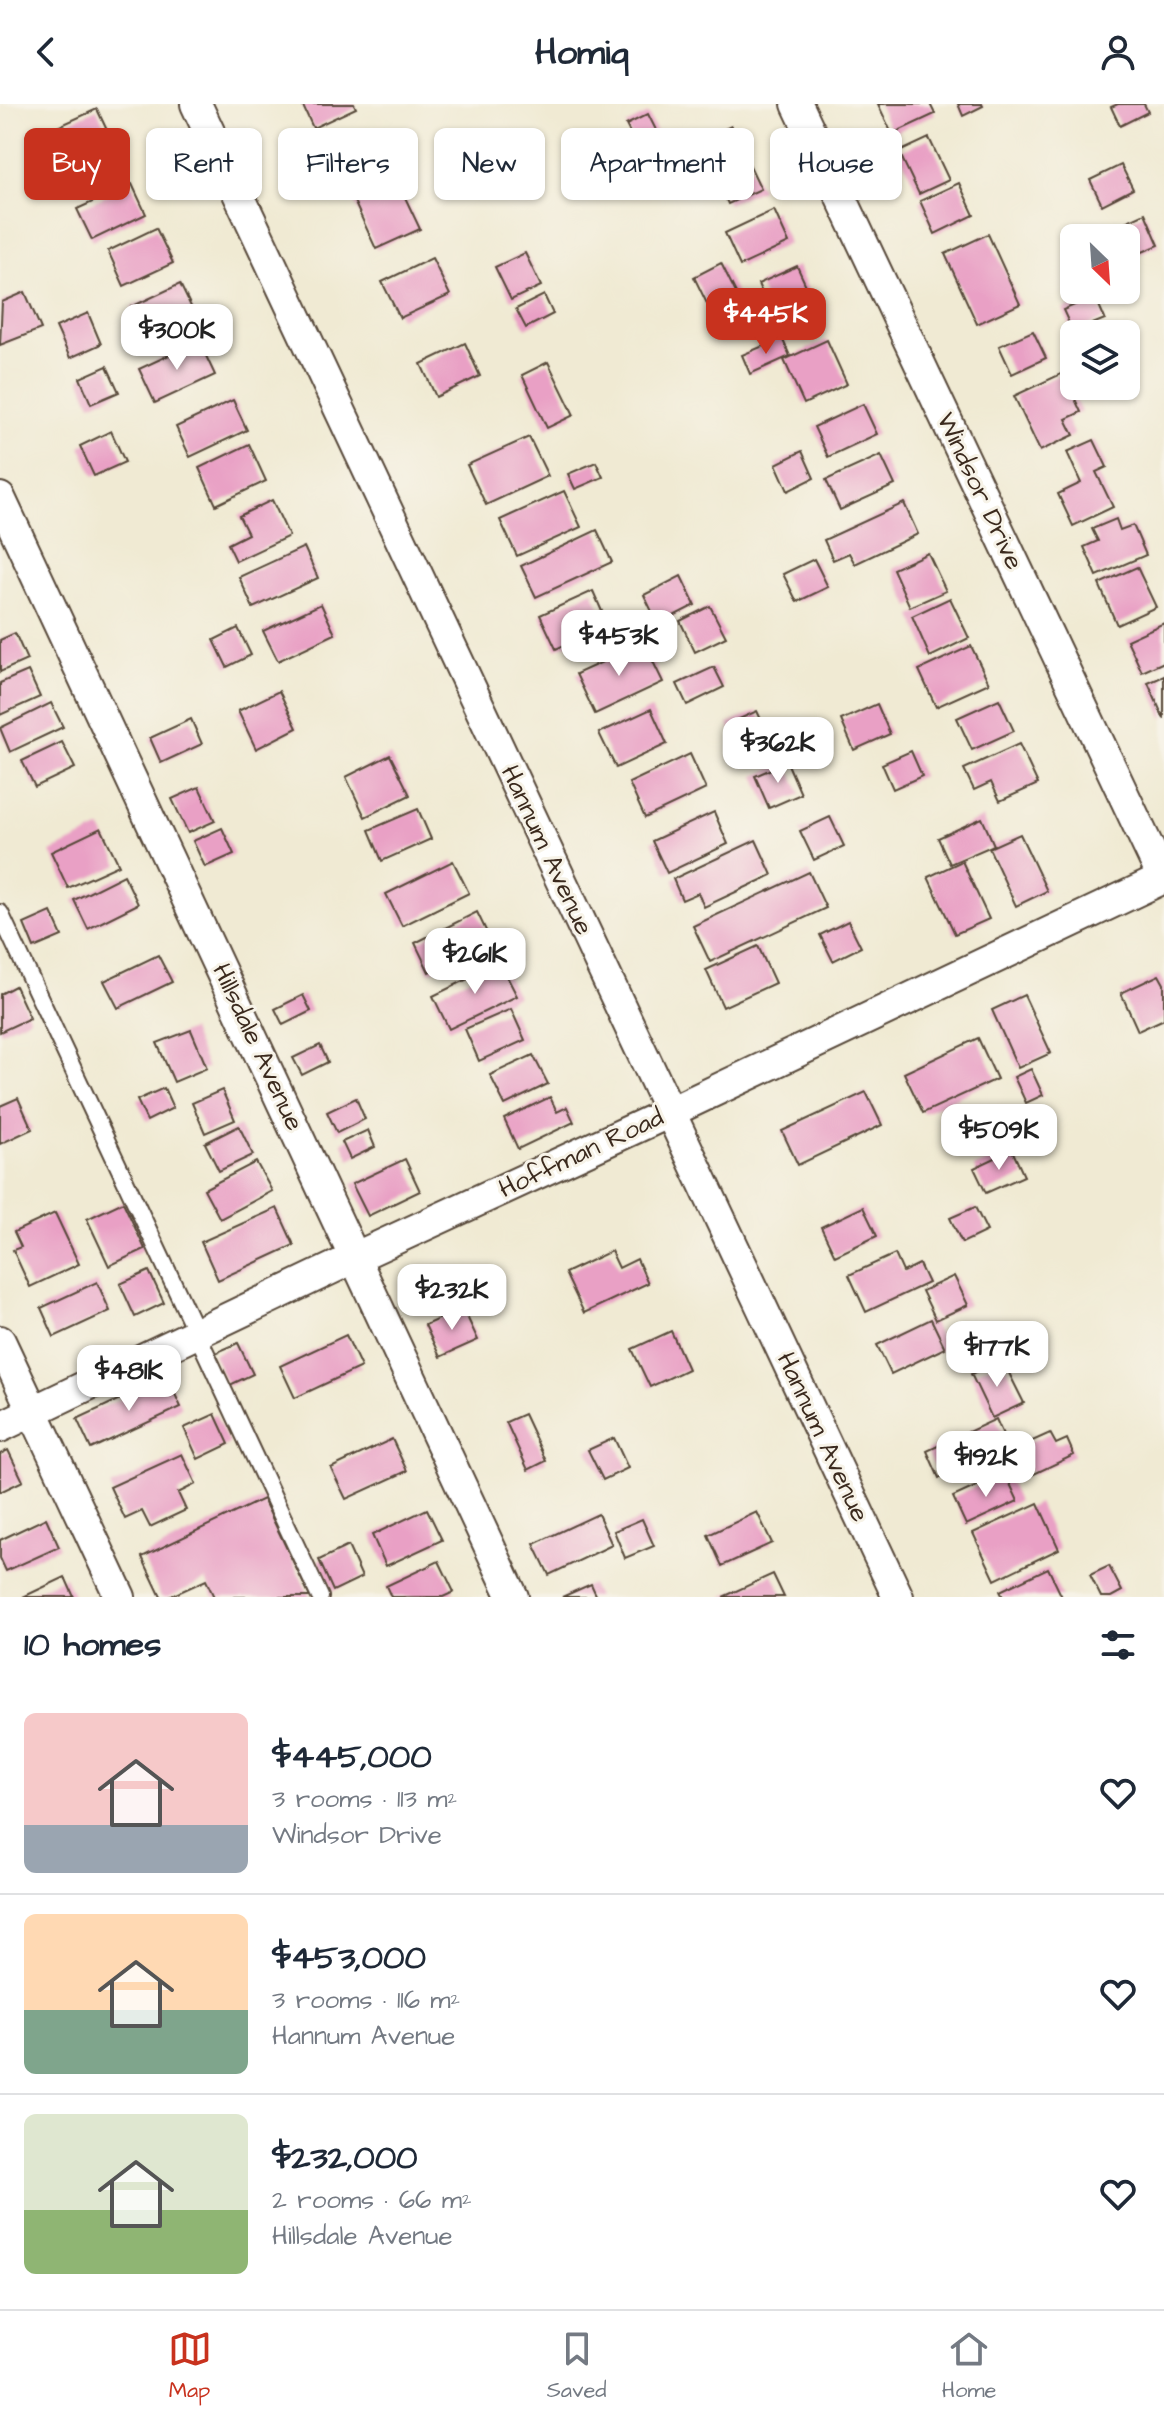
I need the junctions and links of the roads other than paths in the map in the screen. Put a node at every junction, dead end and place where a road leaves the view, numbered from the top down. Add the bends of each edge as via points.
1 (196, 104) edge
2 (797, 104) edge
3 (0, 498) edge
4 (1163, 878) edge
5 (0, 913) edge
6 (670, 1112) junction
7 (356, 1257) junction
8 (197, 1333) junction
9 (0, 1341) edge
10 (33, 1412) junction
11 (0, 1427) edge
12 (120, 1597) edge
13 (320, 1597) edge
14 (513, 1597) edge
15 (898, 1597) edge

1 - 6 street, Hannum Avenue
2 - 4 street, Windsor Drive
3 - 7 street, Hillsdale Avenue
4 - 6 street, Hoffman Road
5 - 8 lane
6 - 7 street, Hoffman Road
6 - 15 street, Hannum Avenue
7 - 8 street, Hoffman Road
7 - 14 street, Hillsdale Avenue
8 - 10 street, Hoffman Road
8 - 13 lane
9 - 10 street
10 - 11 street, Hoffman Road
10 - 12 street

